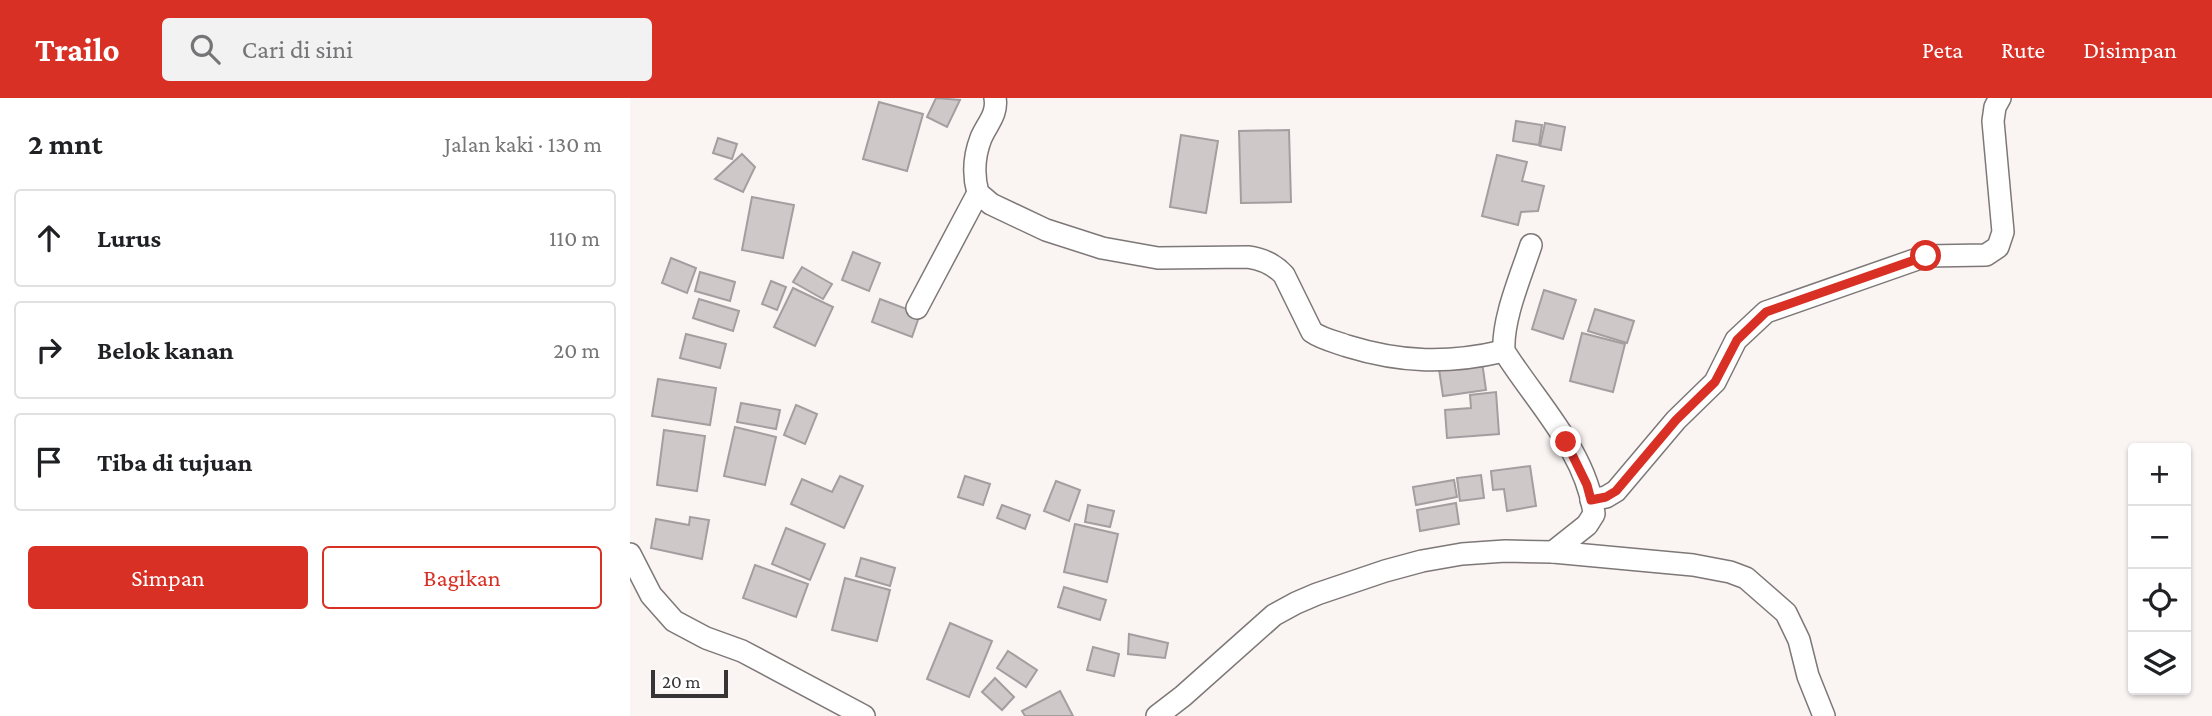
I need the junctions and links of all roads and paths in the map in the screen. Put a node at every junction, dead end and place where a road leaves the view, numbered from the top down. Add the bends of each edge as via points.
1 (995, 98) edge
2 (2000, 98) edge
3 (978, 193) junction
4 (1531, 245) dead end
5 (917, 308) dead end
6 (1504, 351) junction
7 (1591, 500) junction
8 (1553, 552) junction
9 (630, 554) edge
10 (864, 716) edge
11 (1157, 716) edge
12 (1824, 716) edge

1 - 3 street via 995,113 980,140 974,166
2 - 7 street via 1993,121 2003,232 1998,247 1986,255 1926,256 1766,312 1737,340 1715,382 1616,491
3 - 5 street
3 - 6 street via 1046,230 1126,253 1158,258 1261,259 1284,275 1312,332 1363,351 1424,361
4 - 6 street via 1514,296
6 - 7 street via 1566,442
7 - 8 street via 1592,519
8 - 11 street via 1462,554 1385,571 1317,594 1274,615
8 - 12 street via 1693,565 1746,578 1786,613
9 - 10 street via 651,594 674,621 742,651

